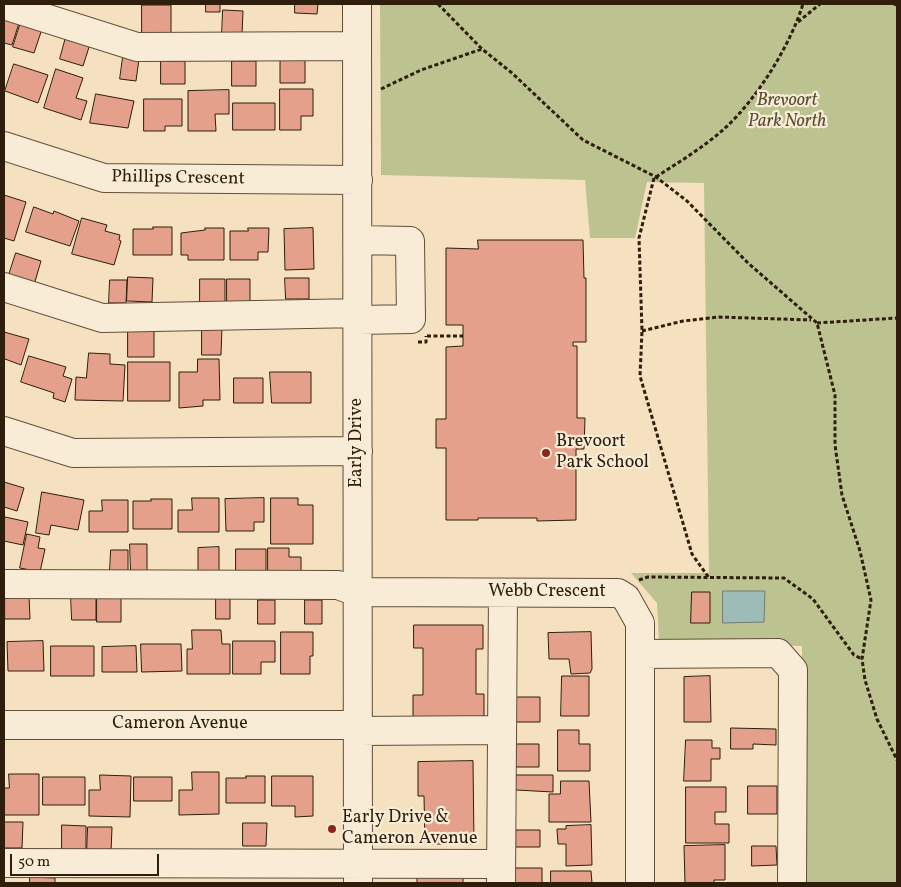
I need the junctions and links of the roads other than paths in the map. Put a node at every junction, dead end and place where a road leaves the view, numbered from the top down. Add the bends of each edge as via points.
1 (357, 4) edge
2 (4, 5) edge
3 (357, 46) junction
4 (4, 146) edge
5 (358, 180) junction
6 (358, 240) junction
7 (4, 287) edge
8 (359, 317) junction
9 (4, 431) edge
10 (358, 451) junction
11 (4, 584) edge
12 (357, 592) junction
13 (503, 593) junction
14 (641, 654) junction
15 (4, 725) edge
16 (357, 728) junction
17 (502, 730) junction
18 (4, 863) edge
19 (358, 874) edge
20 (501, 874) edge
21 (640, 883) edge
22 (792, 883) edge

1 - 3 street, Early Drive
2 - 3 street via 137,47
3 - 5 street, Early Drive
4 - 5 street, Phillips Crescent via 104,178
5 - 6 street, Early Drive
6 - 8 street, Early Drive
6 - 8 street via 410,241 411,319
7 - 8 street via 102,318
8 - 10 street, Early Drive
9 - 10 street via 73,453
10 - 12 street, Early Drive
11 - 12 street, Webb Crescent via 338,585
12 - 13 street, Webb Crescent
12 - 16 street, Early Drive
13 - 14 street, Webb Crescent via 618,593 626,598 640,623
13 - 17 street
14 - 21 street, Webb Crescent
14 - 22 street via 778,653 793,670
15 - 16 street, Cameron Avenue
16 - 17 street, Cameron Avenue
16 - 19 street, Early Drive
17 - 20 street
18 - 19 street
19 - 20 street

